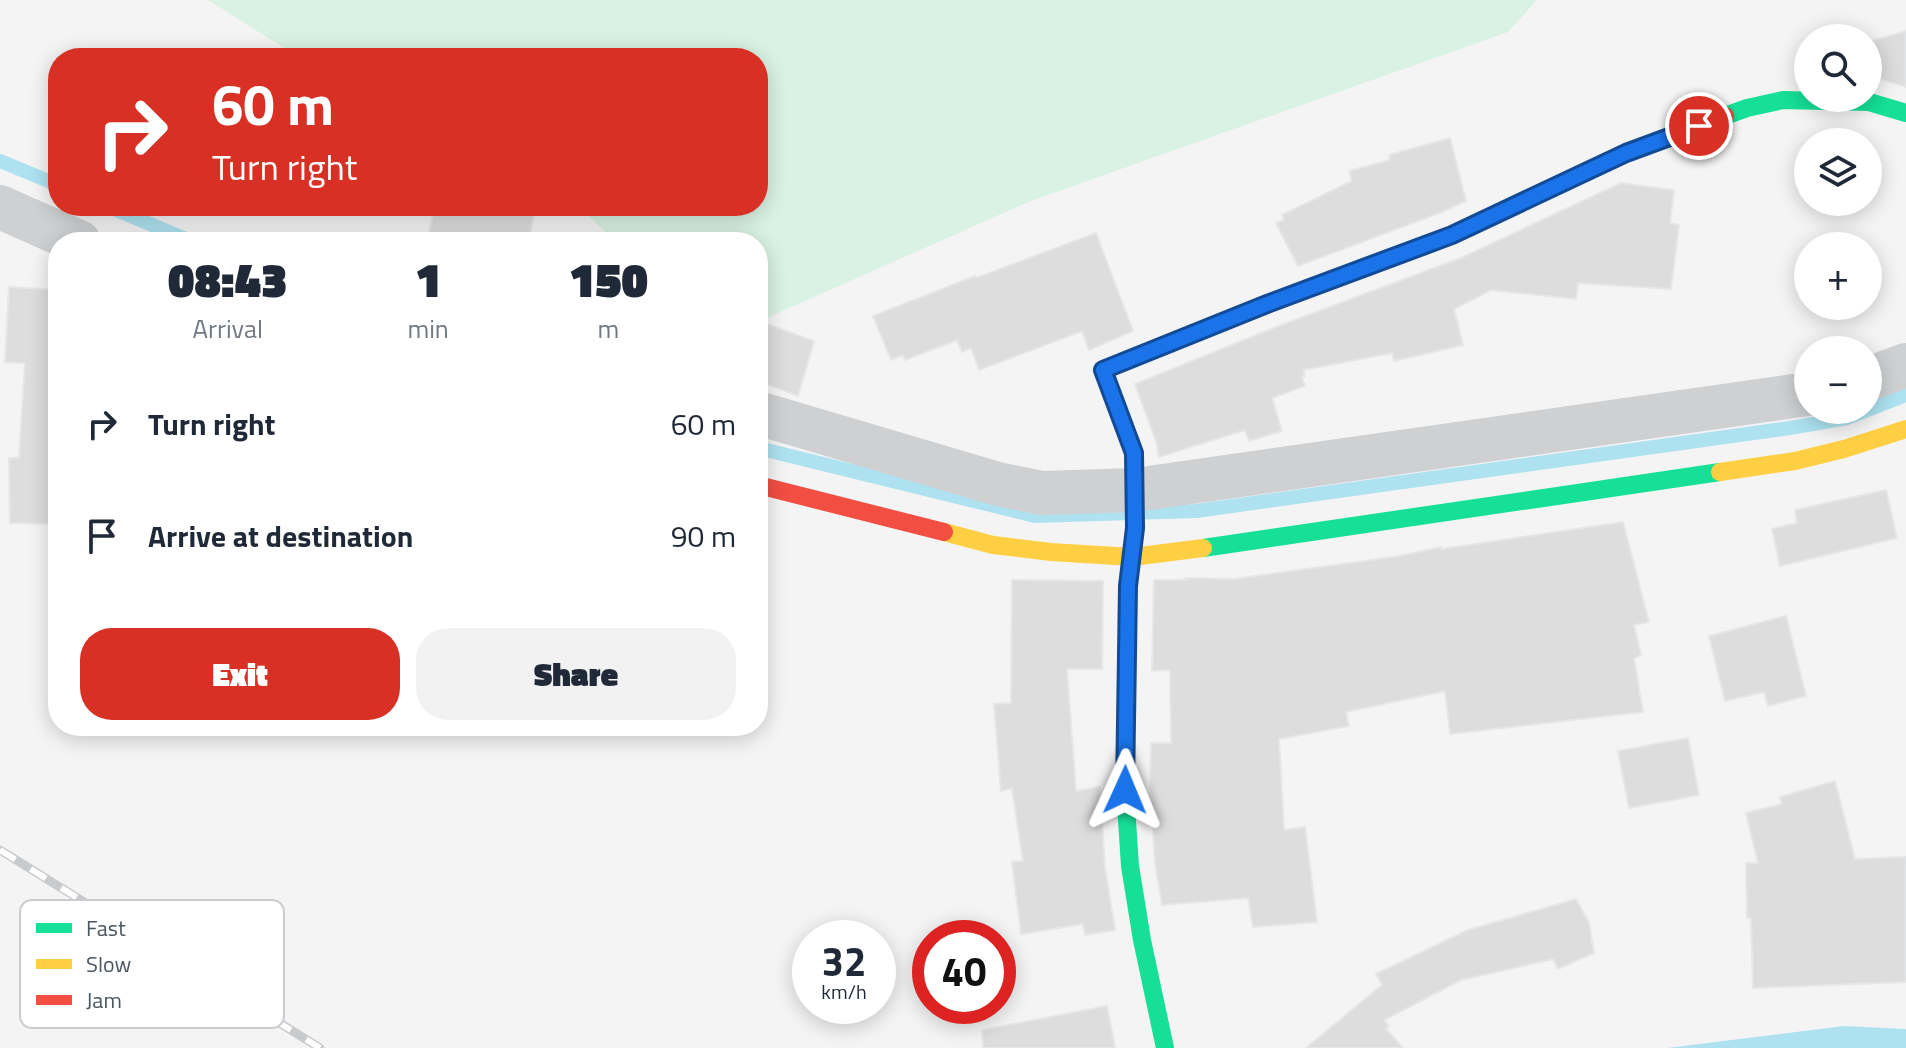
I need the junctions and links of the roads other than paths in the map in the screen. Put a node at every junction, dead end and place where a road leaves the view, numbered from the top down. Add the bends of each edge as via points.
1 (1906, 113) edge
2 (0, 207) edge
3 (56, 232) edge
4 (1906, 365) edge
5 (1882, 374) edge
6 (1794, 396) edge
7 (768, 416) edge
8 (1906, 429) edge
9 (768, 488) edge
10 (1135, 506) junction
11 (1132, 557) junction
12 (1165, 1048) edge

1 - 10 street via 1869,102 1783,100 1747,108 1626,153 1452,235 1103,370 1134,453
2 - 3 street
4 - 5 street
6 - 10 street
7 - 10 street via 998,484
8 - 11 street via 1795,461
9 - 11 street via 993,545
10 - 11 street
11 - 12 street via 1126,805 1130,866

